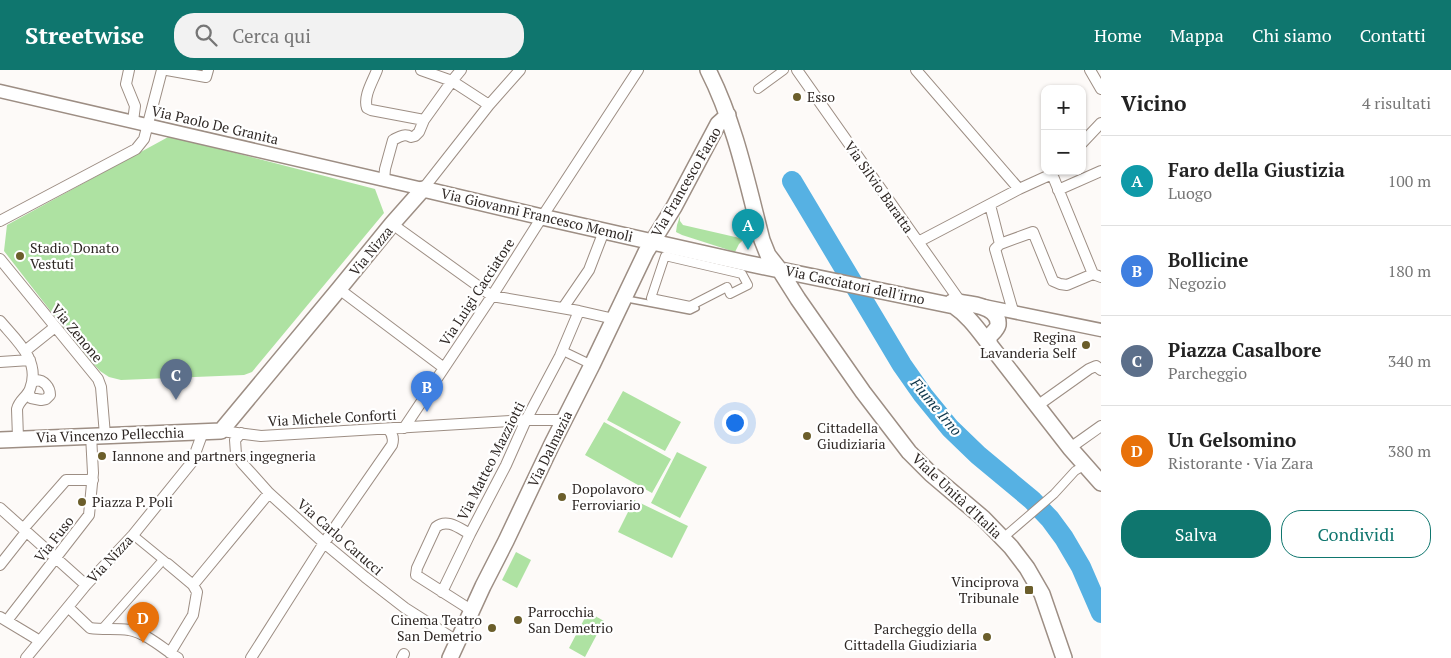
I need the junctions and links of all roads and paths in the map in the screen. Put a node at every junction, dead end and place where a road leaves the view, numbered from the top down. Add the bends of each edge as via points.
1 (129, 70) edge
2 (162, 70) edge
3 (167, 70) edge
4 (208, 70) edge
5 (377, 70) edge
6 (421, 70) edge
7 (461, 70) edge
8 (520, 70) edge
9 (638, 70) edge
10 (708, 70) edge
11 (784, 70) edge
12 (797, 70) edge
13 (916, 70) edge
14 (1090, 70) edge
15 (452, 81) junction
16 (758, 89) dead end
17 (1101, 89) edge
18 (0, 91) edge
19 (489, 106) junction
20 (728, 115) junction
21 (424, 120) junction
22 (133, 121) junction
23 (1101, 123) edge
24 (149, 125) junction
25 (1086, 139) edge
26 (1101, 171) edge
27 (1050, 175) edge
28 (1054, 175) edge
29 (384, 180) junction
30 (423, 189) junction
31 (1019, 189) junction
32 (1058, 190) junction
33 (990, 205) junction
34 (542, 217) junction
35 (0, 221) edge
36 (392, 224) junction
37 (604, 231) junction
38 (762, 240) junction
39 (918, 242) junction
40 (1000, 244) junction
41 (648, 247) junction
42 (665, 256) junction
43 (746, 263) junction
44 (2, 264) edge
45 (779, 269) junction
46 (1097, 276) edge
47 (819, 278) junction
48 (339, 290) junction
49 (492, 296) junction
50 (624, 298) junction
51 (798, 298) junction
52 (961, 306) junction
53 (984, 306) junction
54 (563, 308) junction
55 (696, 308) dead end
56 (579, 311) junction
57 (1013, 311) junction
58 (614, 319) junction
59 (0, 321) edge
60 (55, 327) junction
61 (1101, 330) edge
62 (990, 345) junction
63 (563, 351) junction
64 (28, 355) junction
65 (0, 362) edge
66 (592, 364) junction
67 (444, 368) junction
68 (1101, 370) edge
69 (1037, 406) junction
70 (526, 420) junction
71 (564, 420) junction
72 (1101, 426) edge
73 (404, 428) junction
74 (388, 429) junction
75 (221, 431) junction
76 (203, 432) junction
77 (241, 433) junction
78 (98, 435) junction
79 (18, 438) junction
80 (0, 440) edge
81 (1070, 448) junction
82 (1085, 465) junction
83 (93, 480) junction
84 (1101, 483) edge
85 (270, 493) junction
86 (0, 508) edge
87 (24, 531) junction
88 (470, 534) junction
89 (133, 535) junction
90 (1003, 538) junction
91 (324, 543) junction
92 (56, 558) junction
93 (165, 562) junction
94 (0, 565) edge
95 (86, 585) junction
96 (193, 585) junction
97 (442, 592) junction
98 (68, 607) junction
99 (471, 610) junction
100 (4, 618) edge
101 (102, 630) junction
102 (40, 641) junction
103 (457, 641) junction
104 (174, 656) edge
105 (26, 658) edge
106 (250, 658) edge
107 (450, 658) edge
108 (1064, 658) edge

1 - 22 street via 126,84 135,106
2 - 24 street
3 - 4 street via 206,77
5 - 21 street via 366,98 367,108
6 - 15 street
7 - 15 street
8 - 19 street, Via Nizza
9 - 34 street, Via Luigi Cacciatore
10 - 20 main road, Via Francesco Farao
11 - 16 street
12 - 39 street, Via Silvio Baratta
13 - 31 street
14 - 17 street
15 - 19 street
15 - 21 street
18 - 22 street, Via Paolo De Granita
19 - 30 street, Via Nizza
20 - 38 main road, Viale Unità d'Italia
20 - 41 main road, Via Francesco Farao via 718,124 674,207
21 - 29 street via 415,136 401,136 394,140
22 - 24 street, Via Paolo De Granita
23 - 25 street
24 - 29 street, Via Paolo De Granita
24 - 35 street via 144,139 133,152
26 - 32 street
27 - 31 street
28 - 32 street
29 - 30 street, Via Paolo De Granita
30 - 34 main road, Via Giovanni Francesco Memoli
30 - 36 main road, Via Nizza
31 - 33 street
32 - 46 street
33 - 39 street
33 - 40 street
34 - 37 main road, Via Giovanni Francesco Memoli
34 - 49 street, Via Luigi Cacciatore
36 - 48 main road, Via Nizza
36 - 49 street
37 - 41 main road, Via Giovanni Francesco Memoli
37 - 54 street via 589,270
38 - 43 main road via 762,256
38 - 45 main road, Viale Unità d'Italia
39 - 52 street, Via Silvio Baratta
40 - 46 street via 1032,232 1053,281 1067,285
40 - 57 street via 995,249
41 - 42 street
41 - 43 main road, Via Cacciatori dell'irno
41 - 50 main road, Via Dalmazia
42 - 42 street via 651,298 690,306 727,287 730,294 748,285 742,274
43 - 45 main road, Via Cacciatori dell'irno
44 - 60 street, Via Zenone
45 - 47 main road, Via Cacciatori dell'irno
45 - 51 main road, Viale Unità d'Italia
47 - 51 main road via 797,279 794,287
47 - 52 main road, Via Cacciatori dell'irno
48 - 67 street
48 - 75 main road, Via Nizza
49 - 54 street
49 - 67 street, Via Luigi Cacciatore
50 - 55 lane via 690,311
50 - 58 main road, Via Dalmazia
51 - 90 main road, Viale Unità d'Italia via 909,452
52 - 53 main road
52 - 62 main road, Via Silvio Baratta
53 - 57 street
53 - 62 main road via 990,309 998,323 988,338
54 - 56 street
56 - 58 street
56 - 63 street, Via Matteo Mazziotti
57 - 61 street
58 - 66 main road, Via Dalmazia
59 - 64 street
60 - 64 street
60 - 78 street, Via Zenone via 101,387
62 - 69 main road, Via Silvio Baratta
63 - 66 street
63 - 70 street, Via Matteo Mazziotti
64 - 65 street
64 - 79 street via 32,367 30,388 16,409
66 - 71 main road, Via Dalmazia
67 - 73 street, Via Luigi Cacciatore
68 - 69 street via 1096,366 1089,369
69 - 81 main road, Via Silvio Baratta
70 - 71 street, Via Michele Conforti
70 - 73 street, Via Michele Conforti
70 - 88 street, Via Matteo Mazziotti
71 - 99 main road, Via Dalmazia
72 - 81 street
73 - 74 street, Via Michele Conforti
74 - 77 street, Via Michele Conforti via 261,436
74 - 91 street via 393,436 392,446
75 - 76 main road, Via Vincenzo Pellecchia
75 - 77 street, Via Michele Conforti
76 - 78 main road, Via Vincenzo Pellecchia
76 - 89 street, Via Nizza via 192,462
77 - 85 street, Via Carlo Carucci via 235,440 236,454
78 - 79 main road, Via Vincenzo Pellecchia
78 - 83 street, Via Fuso
79 - 80 main road, Via Vincenzo Pellecchia
81 - 82 main road, Via Silvio Baratta
82 - 84 main road, Via Silvio Baratta
82 - 90 street
83 - 87 street via 66,480
83 - 92 street, Via Fuso via 89,515
85 - 91 street, Via Carlo Carucci
85 - 96 street
86 - 87 street
87 - 92 street
87 - 94 street
88 - 97 street, Via Matteo Mazziotti
88 - 97 street via 447,523 436,527 416,575
89 - 93 street
89 - 95 street, Via Nizza
90 - 108 main road, Viale Unità d'Italia via 1035,580
91 - 103 street, Via Carlo Carucci via 405,608
91 - 106 street
92 - 95 street
92 - 100 street, Via Fuso
93 - 96 street
93 - 101 street
95 - 98 street, Via Nizza
96 - 104 street via 197,592 194,615
97 - 99 street
98 - 101 street via 90,628
98 - 102 street, Via Nizza
99 - 103 main road, Via Dalmazia
100 - 102 street
101 - 104 street via 138,633
102 - 105 street, Via Nizza
103 - 107 main road, Via Dalmazia

